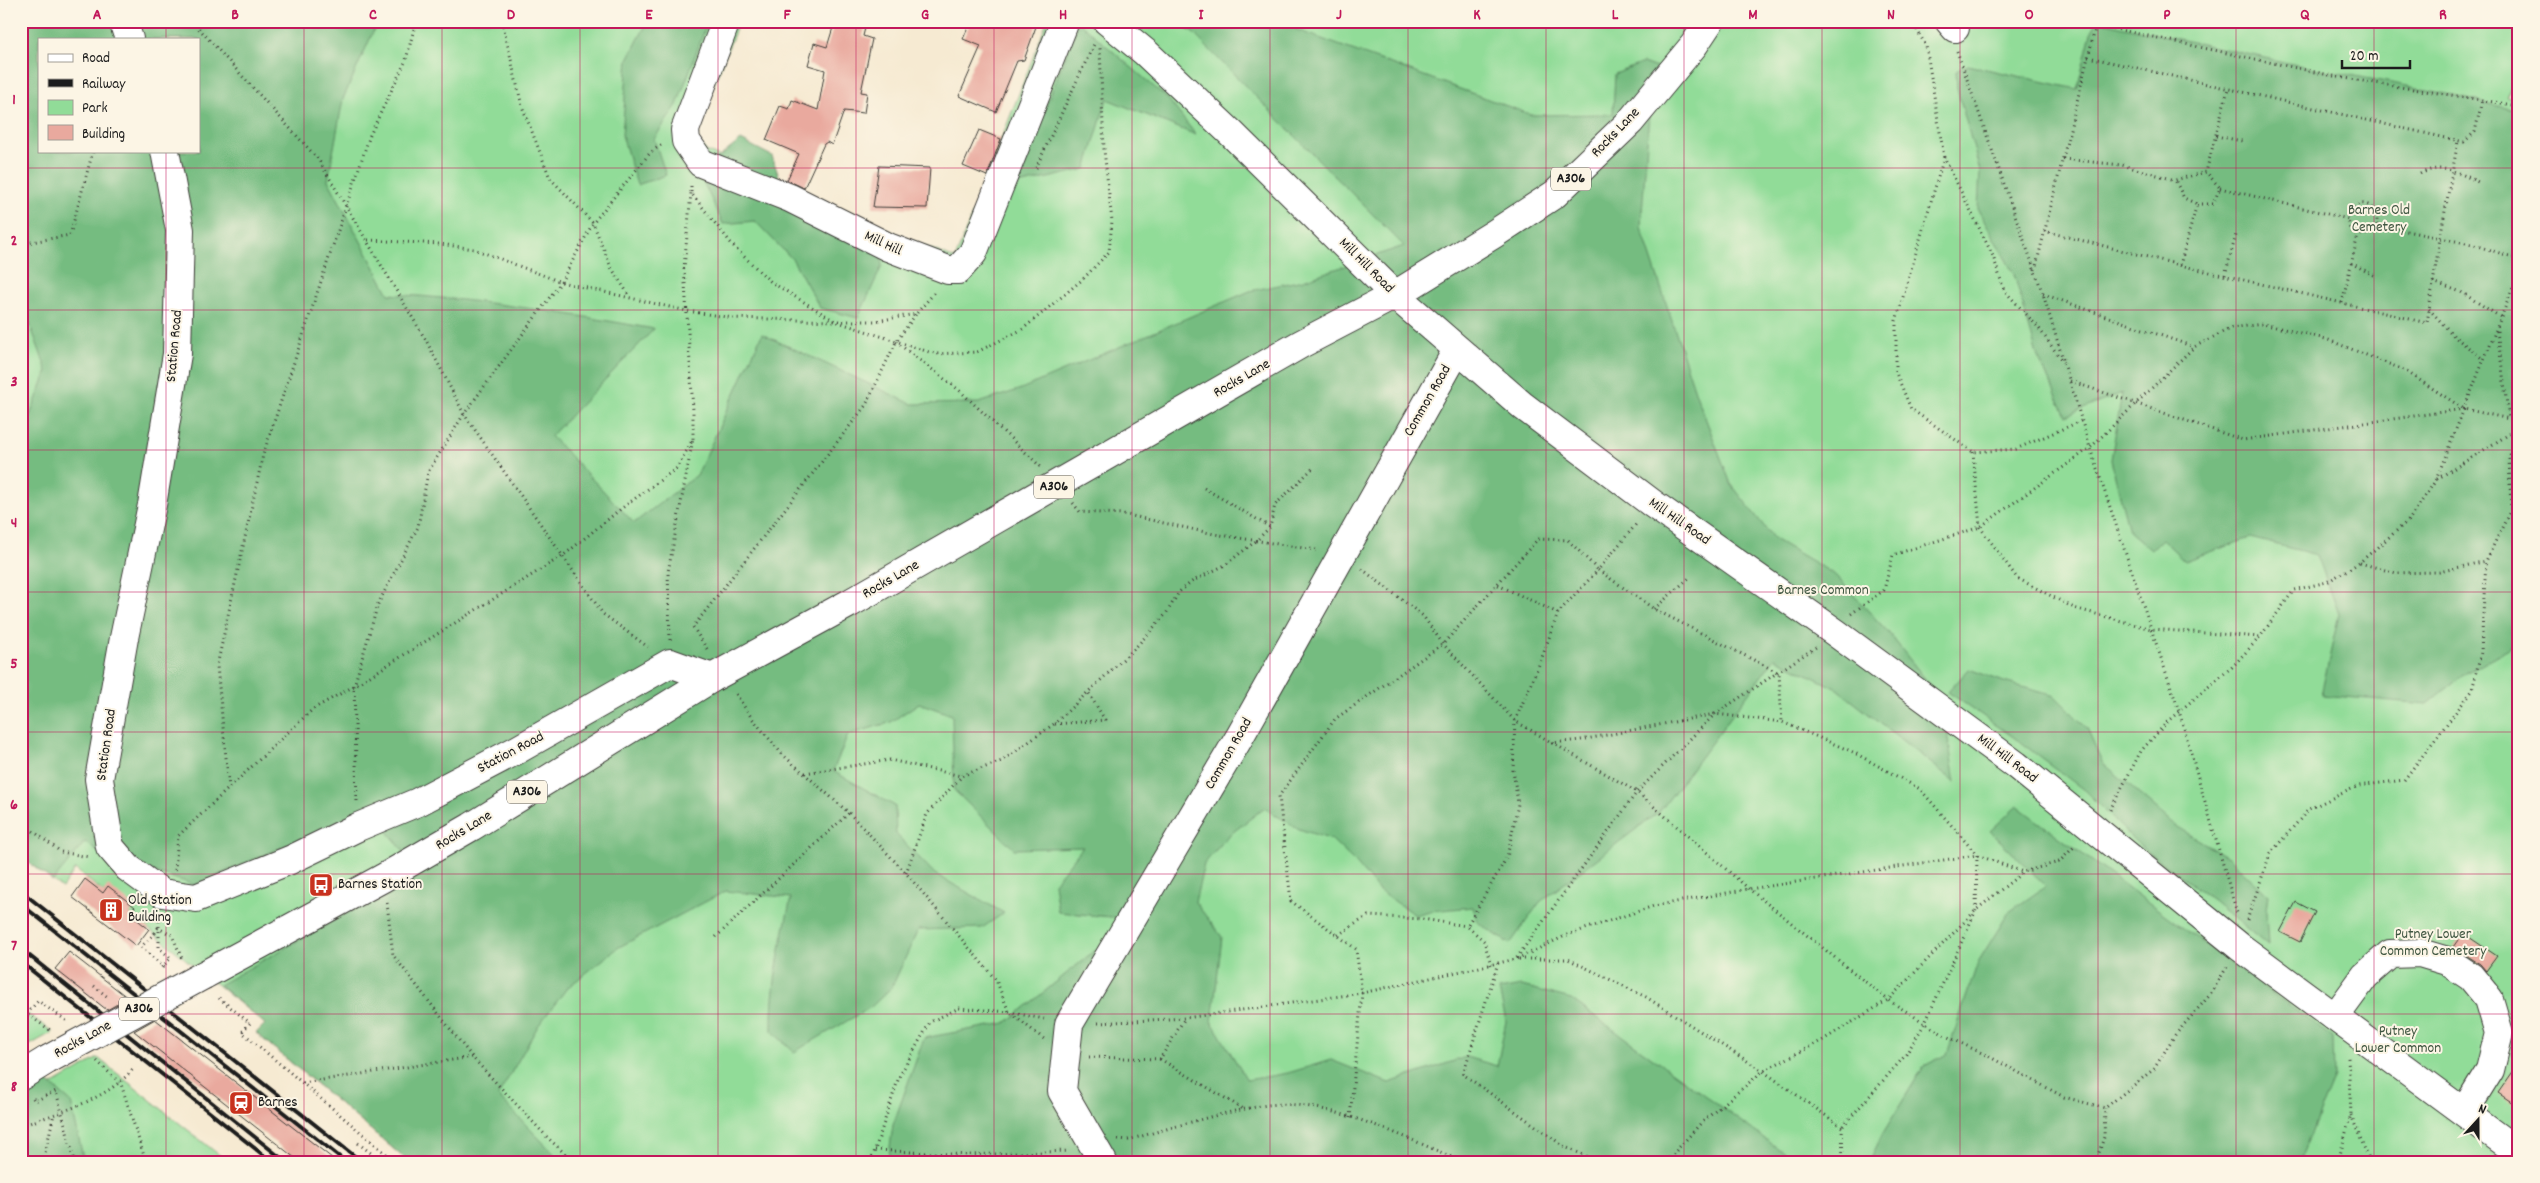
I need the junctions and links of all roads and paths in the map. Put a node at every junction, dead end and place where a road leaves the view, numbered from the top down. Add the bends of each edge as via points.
1 (123, 21) edge
2 (192, 21) edge
3 (416, 21) edge
4 (502, 21) edge
5 (726, 21) edge
6 (1065, 21) edge
7 (1710, 21) edge
8 (1912, 21) edge
9 (2079, 21) edge
10 (1952, 25) edge
11 (2096, 25) junction
12 (1102, 32) edge
13 (129, 38) edge
14 (2088, 57) junction
15 (2228, 89) junction
16 (2482, 100) junction
17 (2519, 106) edge
18 (2216, 136) junction
19 (688, 140) junction
20 (2242, 141) dead end
21 (2458, 141) junction
22 (93, 152) edge
23 (165, 152) edge
24 (1944, 157) junction
25 (2063, 159) junction
26 (2453, 169) junction
27 (1034, 172) dead end
28 (2206, 172) junction
29 (2420, 174) dead end
30 (2175, 180) junction
31 (2478, 182) dead end
32 (2220, 188) junction
33 (691, 193) junction
34 (346, 204) junction
35 (2198, 204) junction
36 (2348, 219) junction
37 (593, 223) junction
38 (2377, 225) junction
39 (2044, 231) junction
40 (2236, 235) dead end
41 (2358, 235) junction
42 (2440, 238) junction
43 (368, 240) junction
44 (21, 244) edge
45 (2519, 259) edge
46 (2351, 263) junction
47 (2180, 265) junction
48 (2035, 271) junction
49 (2519, 273) edge
50 (2225, 275) junction
51 (2377, 277) dead end
52 (561, 282) junction
53 (2433, 282) junction
54 (940, 288) dead end
55 (2043, 294) junction
56 (1394, 295) junction
57 (630, 298) junction
58 (2342, 303) junction
59 (2429, 309) junction
60 (687, 311) junction
61 (916, 314) junction
62 (2502, 318) junction
63 (835, 321) junction
64 (2497, 330) junction
65 (896, 342) junction
66 (2194, 347) junction
67 (1457, 350) junction
68 (2483, 360) junction
69 (2064, 364) junction
70 (2070, 381) junction
71 (2137, 404) junction
72 (2464, 409) junction
73 (464, 414) junction
74 (2509, 419) junction
75 (2082, 421) junction
76 (2519, 421) edge
77 (2519, 428) edge
78 (2519, 437) edge
79 (693, 440) junction
80 (2090, 448) junction
81 (1973, 452) junction
82 (1316, 466) dead end
83 (2436, 480) junction
84 (1204, 488) dead end
85 (1653, 504) junction
86 (2519, 506) edge
87 (2511, 509) junction
88 (1980, 526) junction
89 (1270, 527) junction
90 (1342, 554) junction
91 (564, 555) junction
92 (2486, 561) junction
93 (2359, 563) junction
94 (1598, 570) junction
95 (1689, 578) dead end
96 (1498, 585) junction
97 (1654, 609) junction
98 (1558, 613) junction
99 (2151, 629) junction
100 (1836, 633) junction
101 (2260, 637) junction
102 (1443, 644) junction
103 (670, 663) junction
104 (1779, 673) junction
105 (717, 675) junction
106 (354, 686) junction
107 (1088, 692) junction
108 (2179, 712) junction
109 (1715, 714) junction
110 (1515, 721) junction
111 (1782, 722) junction
112 (1054, 724) junction
113 (1550, 743) junction
114 (804, 773) junction
115 (961, 776) junction
116 (229, 788) junction
117 (1637, 792) junction
118 (850, 813) junction
119 (21, 822) edge
120 (358, 827) junction
121 (2094, 827) junction
122 (110, 847) junction
123 (1977, 855) junction
124 (2022, 872) junction
125 (906, 873) junction
126 (1748, 889) junction
127 (169, 894) junction
128 (386, 899) dead end
129 (1976, 910) junction
130 (1467, 926) junction
131 (158, 928) junction
132 (1338, 935) junction
133 (716, 937) dead end
134 (2241, 938) junction
135 (1516, 959) junction
136 (1498, 963) junction
137 (1491, 964) junction
138 (194, 968) junction
139 (158, 971) dead end
140 (168, 971) dead end
141 (94, 986) dead end
142 (1362, 993) junction
143 (219, 998) dead end
144 (111, 999) dead end
145 (1888, 1000) junction
146 (1009, 1012) junction
147 (23, 1013) edge
148 (1185, 1018) junction
149 (67, 1021) dead end
150 (2341, 1021) junction
151 (1925, 1023) junction
152 (1069, 1024) junction
153 (53, 1032) dead end
154 (1066, 1056) junction
155 (472, 1057) junction
156 (1160, 1059) junction
157 (104, 1060) dead end
158 (133, 1069) dead end
159 (1763, 1071) junction
160 (21, 1076) edge
161 (303, 1083) junction
162 (121, 1084) junction
163 (35, 1101) dead end
164 (2104, 1108) junction
165 (1246, 1110) junction
166 (62, 1111) junction
167 (2464, 1112) junction
168 (54, 1114) junction
169 (2351, 1114) junction
170 (1350, 1118) junction
171 (21, 1126) edge
172 (1842, 1127) junction
173 (358, 1143) dead end
174 (875, 1150) junction
175 (1096, 1150) edge
176 (2519, 1153) edge
177 (381, 1161) edge
178 (43, 1162) edge
179 (75, 1162) edge
180 (146, 1162) edge
181 (396, 1162) edge
182 (574, 1162) edge
183 (871, 1162) edge
184 (1464, 1162) edge
185 (1600, 1162) edge
186 (1666, 1162) edge
187 (1843, 1162) edge
188 (2096, 1162) edge
189 (2338, 1162) edge
190 (2370, 1162) edge

1 - 13 main road
2 - 34 path via 318,158
3 - 34 path via 406,60 370,135
4 - 37 path via 522,106 550,178
5 - 19 main road
6 - 19 main road, Mill Hill via 973,253 958,270 939,268 888,247 790,198 701,162
7 - 56 main road, Rocks Lane / A306 via 1630,122 1555,194
8 - 24 path via 1926,46
9 - 11 path
10 - 48 path via 1951,35
11 - 14 path
11 - 16 path via 2338,77
12 - 27 path
12 - 56 main road, Mill Hill Road via 1146,54 1232,134
12 - 65 path via 1104,150 1112,221 1109,252 1083,279 1023,330 977,352 935,354
14 - 15 path
14 - 25 path
15 - 18 path
15 - 21 path
16 - 17 path
16 - 21 path via 2475,132 2464,142
18 - 20 path
18 - 28 path
19 - 33 path
19 - 37 path via 650,153
21 - 26 path
22 - 44 path via 70,235
23 - 122 main road, Station Road via 180,230 177,354 152,505 99,779
24 - 69 path via 1993,256 2004,290 2038,327
24 - 81 path via 1896,321 1896,374 1911,409
25 - 30 path via 2122,165
25 - 39 path
26 - 29 path via 2430,169
26 - 31 path
26 - 42 path
28 - 30 path
28 - 32 path
30 - 35 path via 2184,198
32 - 35 path via 2212,204
32 - 36 path
33 - 60 path via 684,268
33 - 63 path via 735,248 771,282
34 - 43 path
34 - 116 path via 263,455 217,666
35 - 47 path
36 - 38 path via 2355,205 2370,204 2377,212
36 - 41 path via 2350,230
37 - 52 path
37 - 57 path
38 - 41 path via 2370,234
38 - 42 path
39 - 47 path
39 - 48 path
40 - 50 path
41 - 46 path
42 - 45 path
42 - 53 path
43 - 52 path via 474,249
43 - 73 path
46 - 51 path
46 - 58 path
47 - 50 path
48 - 55 path
49 - 62 path
50 - 58 path
52 - 57 path
52 - 73 path
53 - 59 path
53 - 62 path via 2461,292
54 - 61 path
55 - 66 path
55 - 69 path
56 - 67 main road, Mill Hill Road
56 - 105 main road, Rocks Lane / A306 via 1301,344 859,598
57 - 60 path
58 - 59 path via 2427,323
59 - 68 path via 2455,337
60 - 63 path via 733,318
60 - 79 path
61 - 63 path via 876,321
61 - 65 path
62 - 64 path
63 - 65 path
64 - 68 path
64 - 74 path
65 - 105 path via 866,405 693,627
66 - 71 path
66 - 72 path via 2231,328 2263,324 2326,339 2404,370
67 - 85 main road, Mill Hill Road via 1523,406
67 - 90 main road, Common Road
68 - 72 path
69 - 70 path
70 - 71 path
70 - 75 path
71 - 72 path via 2243,440
71 - 80 path
72 - 74 path
72 - 83 path
73 - 91 path
73 - 106 path via 428,472 418,527 378,604
74 - 76 path
75 - 80 path
75 - 81 path via 2016,449
77 - 83 path
78 - 87 path via 2509,457
79 - 91 path via 677,468
79 - 103 path via 668,572
80 - 88 path
80 - 99 path
81 - 88 path
82 - 89 path via 1276,505
83 - 93 path via 2409,520
84 - 89 path
85 - 94 path
85 - 100 main road, Mill Hill Road
86 - 87 path
87 - 92 path
88 - 99 path via 2016,578 2074,608
88 - 100 path via 1893,555 1884,590 1850,614
89 - 107 path via 1225,565 1179,592 1166,614
90 - 102 path via 1423,616
90 - 152 main road, Common Road via 1239,738
91 - 103 path via 603,614
91 - 106 path
92 - 93 path via 2439,572 2396,573
92 - 134 path via 2482,652 2472,691 2404,780 2358,786 2310,809 2270,854
93 - 101 path via 2327,582 2294,590
94 - 96 path via 1568,540 1538,539
94 - 97 path
94 - 98 path
95 - 97 path
96 - 98 path
96 - 102 path
97 - 104 path
98 - 110 path via 1542,660
99 - 101 path
99 - 108 path
100 - 104 path
100 - 121 main road, Mill Hill Road
101 - 108 path via 2232,667
102 - 110 path
102 - 132 path via 1335,719 1279,796 1291,900
103 - 105 main road
103 - 120 main road, Station Road via 517,750 418,802
104 - 109 path
104 - 111 path
105 - 114 path via 782,754
105 - 138 main road, Rocks Lane / A306 via 383,878
106 - 116 path via 313,709
106 - 120 path
107 - 112 path
107 - 112 path via 1105,720
108 - 121 path via 2141,751 2109,811
108 - 134 path
109 - 111 path
109 - 113 path via 1582,740
109 - 117 path
110 - 113 path
110 - 130 path via 1514,770 1518,804 1507,858
111 - 123 path via 1853,752 1920,789
112 - 115 path via 1002,761
113 - 117 path
114 - 115 path via 890,760
114 - 118 path
115 - 125 path via 926,814
116 - 127 path via 178,836 174,880
117 - 126 path
117 - 135 path
118 - 125 path
118 - 133 path
119 - 122 path via 61,852 87,858
120 - 127 main road, Station Road via 290,860 196,898
121 - 124 path via 2059,862
121 - 134 main road, Mill Hill Road
122 - 127 main road via 128,868
123 - 124 path
123 - 126 path
123 - 129 path
124 - 129 path
125 - 146 path via 996,980
126 - 135 path via 1654,906 1567,935
126 - 145 path
127 - 131 path
128 - 155 path via 393,955
129 - 145 path
129 - 151 path
130 - 132 path via 1368,916
130 - 137 path via 1484,941
131 - 138 path via 172,935
131 - 139 path via 158,948 171,958
131 - 140 path, bridge via 141,947
132 - 142 path via 1356,949
134 - 150 main road, Mill Hill Road via 2287,981
134 - 164 path via 2209,996 2175,1035 2154,1069
135 - 136 path
135 - 159 path via 1568,959 1646,997
136 - 137 path
136 - 185 path via 1463,1074 1565,1147
137 - 142 path
138 - 160 main road, Rocks Lane / A306, bridge
141 - 144 path
142 - 148 path
142 - 170 path
143 - 161 path via 250,1023 242,1032
145 - 151 path
145 - 159 path via 1823,1040
146 - 152 path
146 - 154 path
146 - 174 path via 959,1008 930,1022 899,1077
147 - 149 path via 38,1001
147 - 153 path
148 - 152 path
148 - 156 path
150 - 167 main road, Mill Hill Road
150 - 167 main road via 2365,976 2390,954 2420,953 2447,961 2471,977 2489,999 2499,1033 2490,1070
150 - 169 path
151 - 164 path via 2064,1097
151 - 172 path via 1905,1056
152 - 154 main road, Common Road
154 - 156 path
154 - 175 main road, Common Road via 1062,1091
155 - 161 path
155 - 182 path
156 - 165 path
157 - 162 path via 99,1062
158 - 162 path
159 - 172 path
159 - 186 path via 1702,1123
161 - 181 path
162 - 166 path
162 - 180 path
163 - 166 path via 56,1091
164 - 188 path via 2104,1137
165 - 170 path via 1270,1105 1312,1107
165 - 175 path
166 - 168 path
166 - 179 path
167 - 176 main road, Mill Hill Road
168 - 171 path
168 - 178 path
169 - 189 path
169 - 190 path
170 - 184 path
172 - 187 path
173 - 177 path
174 - 175 path via 968,1155
174 - 183 path

